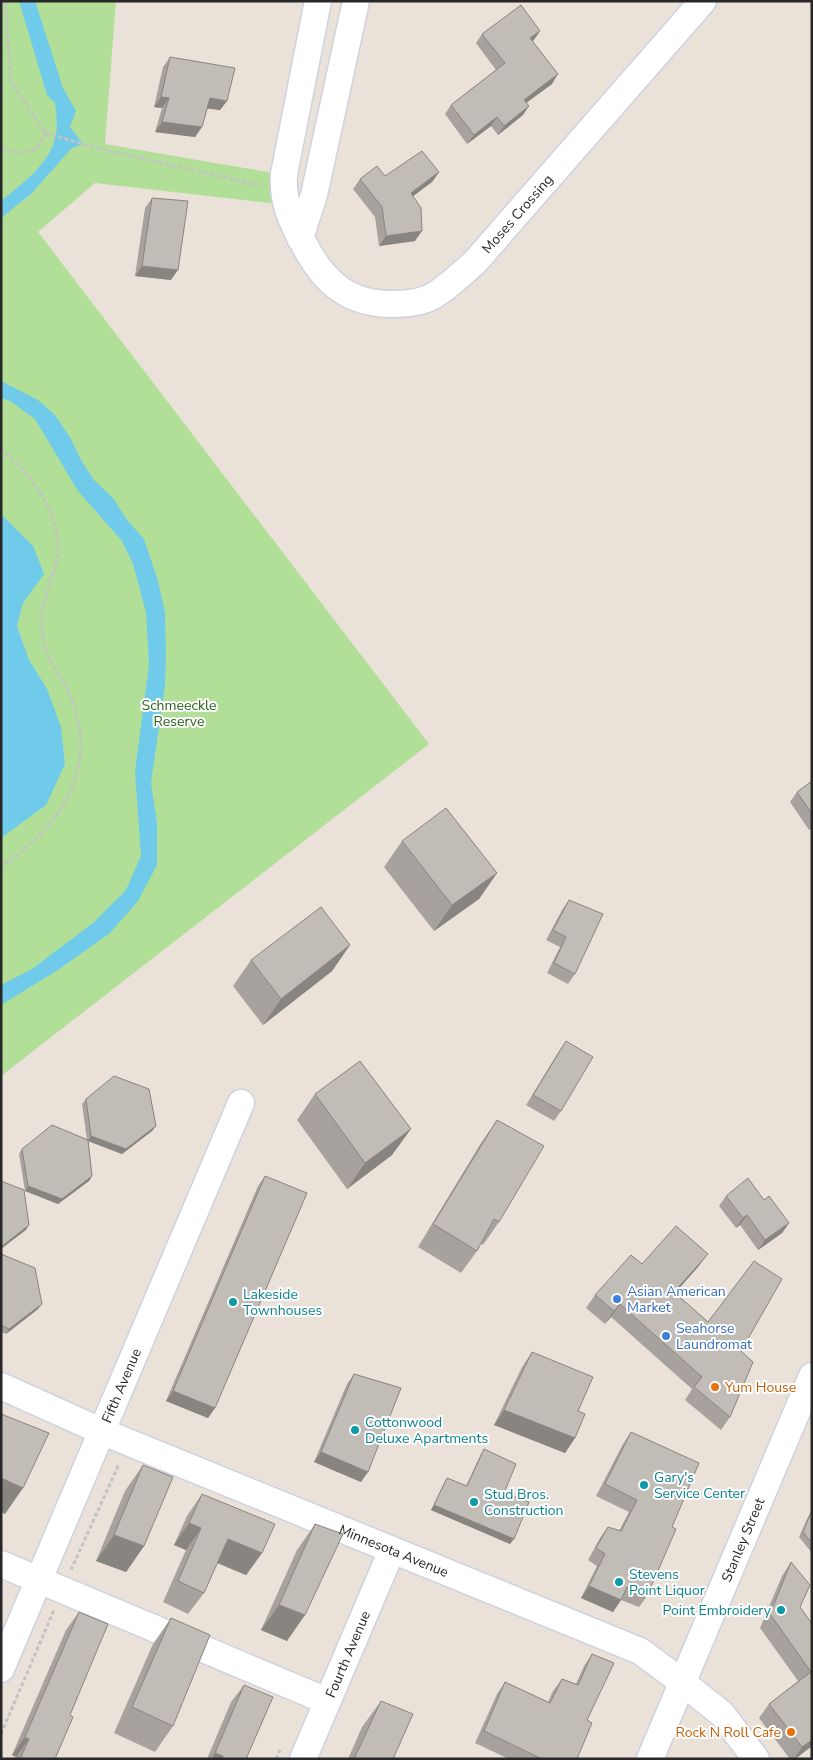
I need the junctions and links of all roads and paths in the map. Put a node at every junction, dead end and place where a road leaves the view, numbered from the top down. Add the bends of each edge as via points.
1 (6, 1) edge
2 (318, 1) edge
3 (356, 1) edge
4 (703, 1) edge
5 (46, 133) junction
6 (1, 148) edge
7 (283, 190) junction
8 (300, 238) junction
9 (1, 449) edge
10 (1, 867) edge
11 (241, 1103) dead end
12 (812, 1376) edge
13 (1, 1386) edge
14 (103, 1432) junction
15 (392, 1550) junction
16 (1, 1564) edge
17 (39, 1580) junction
18 (1, 1669) edge
19 (682, 1682) junction
20 (327, 1701) junction
21 (303, 1759) edge
22 (650, 1759) edge
23 (756, 1759) edge

1 - 5 path via 11,82
2 - 7 street, Moses Crossing
3 - 8 street via 314,195
4 - 8 street, Moses Crossing via 476,261 434,295 404,304 379,305 358,300 326,278
5 - 6 path via 37,149 19,154
5 - 7 path
7 - 8 street, Moses Crossing via 287,210
9 - 10 path via 25,472 46,502 56,532 57,562 41,610 42,631 45,650 74,707 79,732 79,762 73,788 56,818 26,850
11 - 14 street, Fifth Avenue
12 - 19 street, Stanley Street
13 - 14 street, Minnesota Avenue
14 - 15 street, Minnesota Avenue
14 - 17 street, Fifth Avenue
15 - 19 street, Minnesota Avenue via 631,1647
15 - 20 street, Fourth Avenue
16 - 17 street
17 - 18 street, Fifth Avenue
17 - 20 street
19 - 22 street, Stanley Street
19 - 23 street, Minnesota Avenue via 722,1714
20 - 21 street, Fourth Avenue

